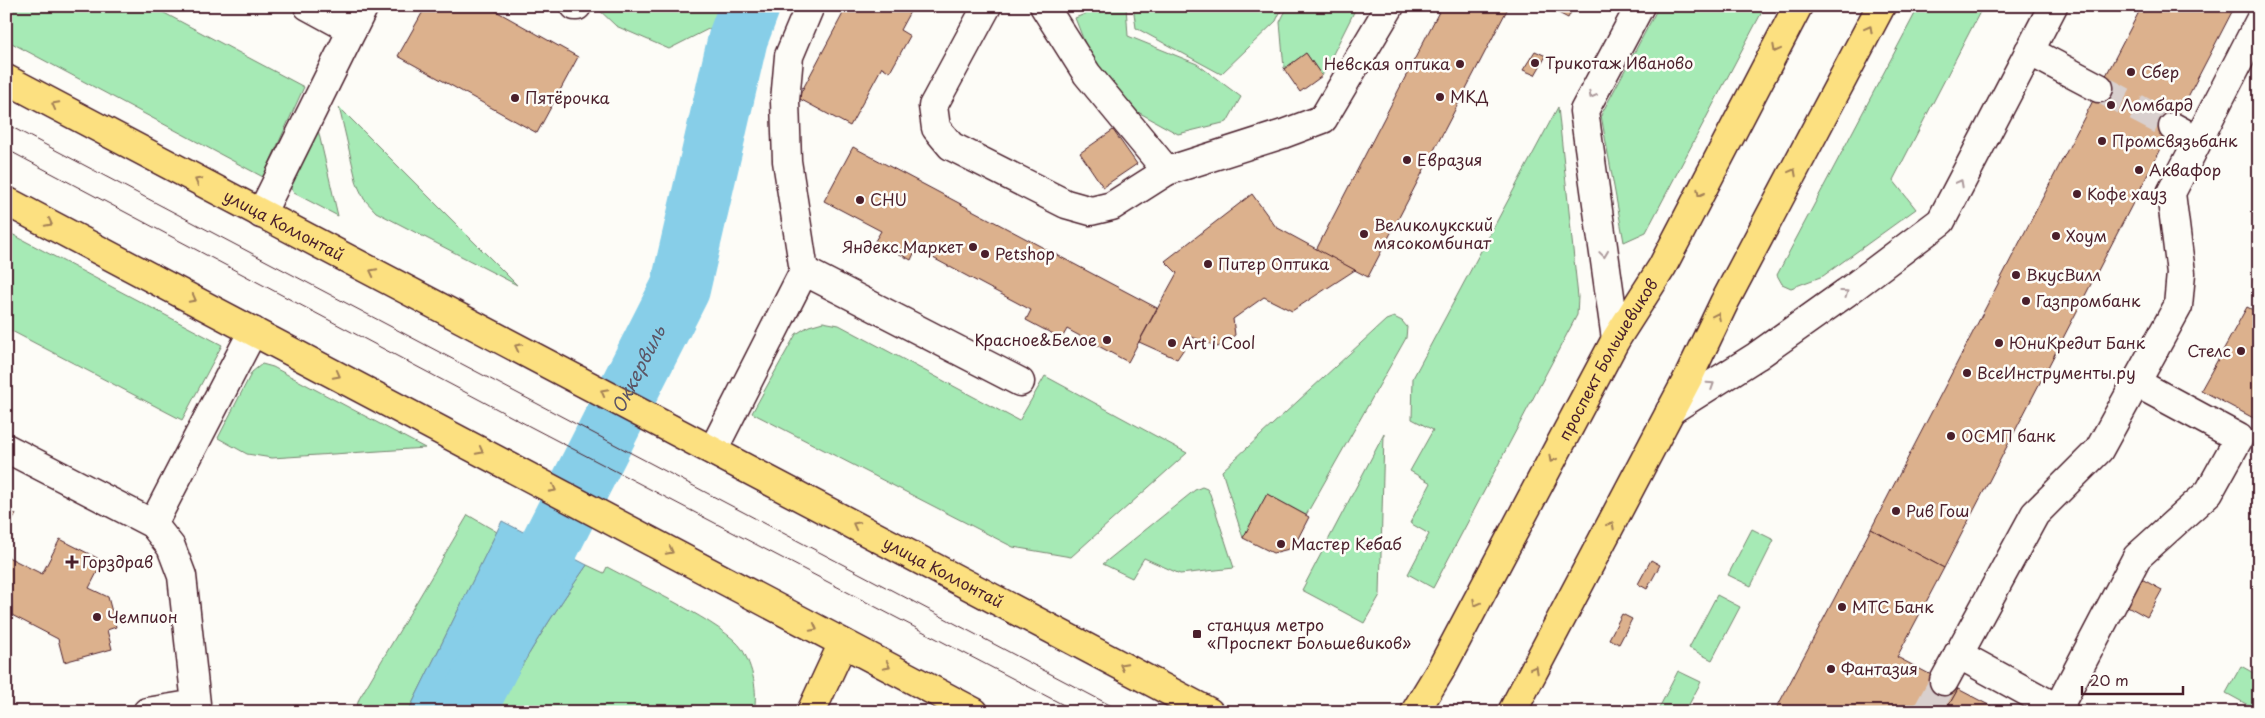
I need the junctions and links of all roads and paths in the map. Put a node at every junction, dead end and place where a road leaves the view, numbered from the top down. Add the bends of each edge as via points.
1 (308, 6) edge
2 (810, 6) edge
3 (986, 6) edge
4 (1044, 6) edge
5 (1390, 6) edge
6 (1640, 6) edge
7 (1798, 6) edge
8 (1881, 6) edge
9 (2053, 6) edge
10 (358, 18) edge
11 (2259, 22) edge
12 (2029, 51) junction
13 (6, 79) edge
14 (2099, 88) tunnel mouth
15 (2173, 127) tunnel mouth
16 (2197, 140) junction
17 (1167, 171) junction
18 (6, 201) edge
19 (261, 214) junction
20 (804, 270) junction
21 (252, 331) junction
22 (1616, 339) junction
23 (1020, 382) dead end
24 (2137, 383) junction
25 (1670, 411) junction
26 (6, 448) edge
27 (713, 450) junction
28 (154, 524) junction
29 (843, 643) junction
30 (1958, 654) junction
31 (1944, 681) tunnel mouth
32 (199, 708) edge
33 (2061, 710) edge
34 (147, 712) edge
35 (811, 712) edge
36 (974, 712) edge
37 (1209, 712) edge
38 (1416, 712) edge
39 (1512, 712) edge

1 - 10 street
2 - 20 street via 789,56 785,101 787,161
3 - 17 street via 933,106 936,128 951,146 1066,204 1092,211 1112,206
4 - 17 street via 1087,74
5 - 17 street via 1322,119
6 -> 22 street via 1584,111
7 -> 22 main road, проспект Большевиков via 1662,266
25 -> 8 main road
9 - 12 street
10 - 19 street
11 - 16 street
12 - 14 street
25 -> 12 street via 1757,356 1941,221
19 -> 13 main road, улица Коллонтай
15 - 16 street
16 - 24 street via 2171,193 2181,273 2178,306
18 -> 21 main road
27 -> 19 main road, улица Коллонтай
20 - 23 street
20 - 27 street
21 - 28 street
21 -> 29 main road
22 -> 38 main road, проспект Большевиков
24 - 30 street via 2099,450 2035,514
24 - 33 street via 2239,438 2209,492 2137,557
39 -> 25 main road
26 - 28 street
37 -> 27 main road, улица Коллонтай
28 - 32 street via 171,547 182,576
29 - 35 main road
29 -> 36 main road
30 - 31 street
30 - 33 street
32 - 34 street

